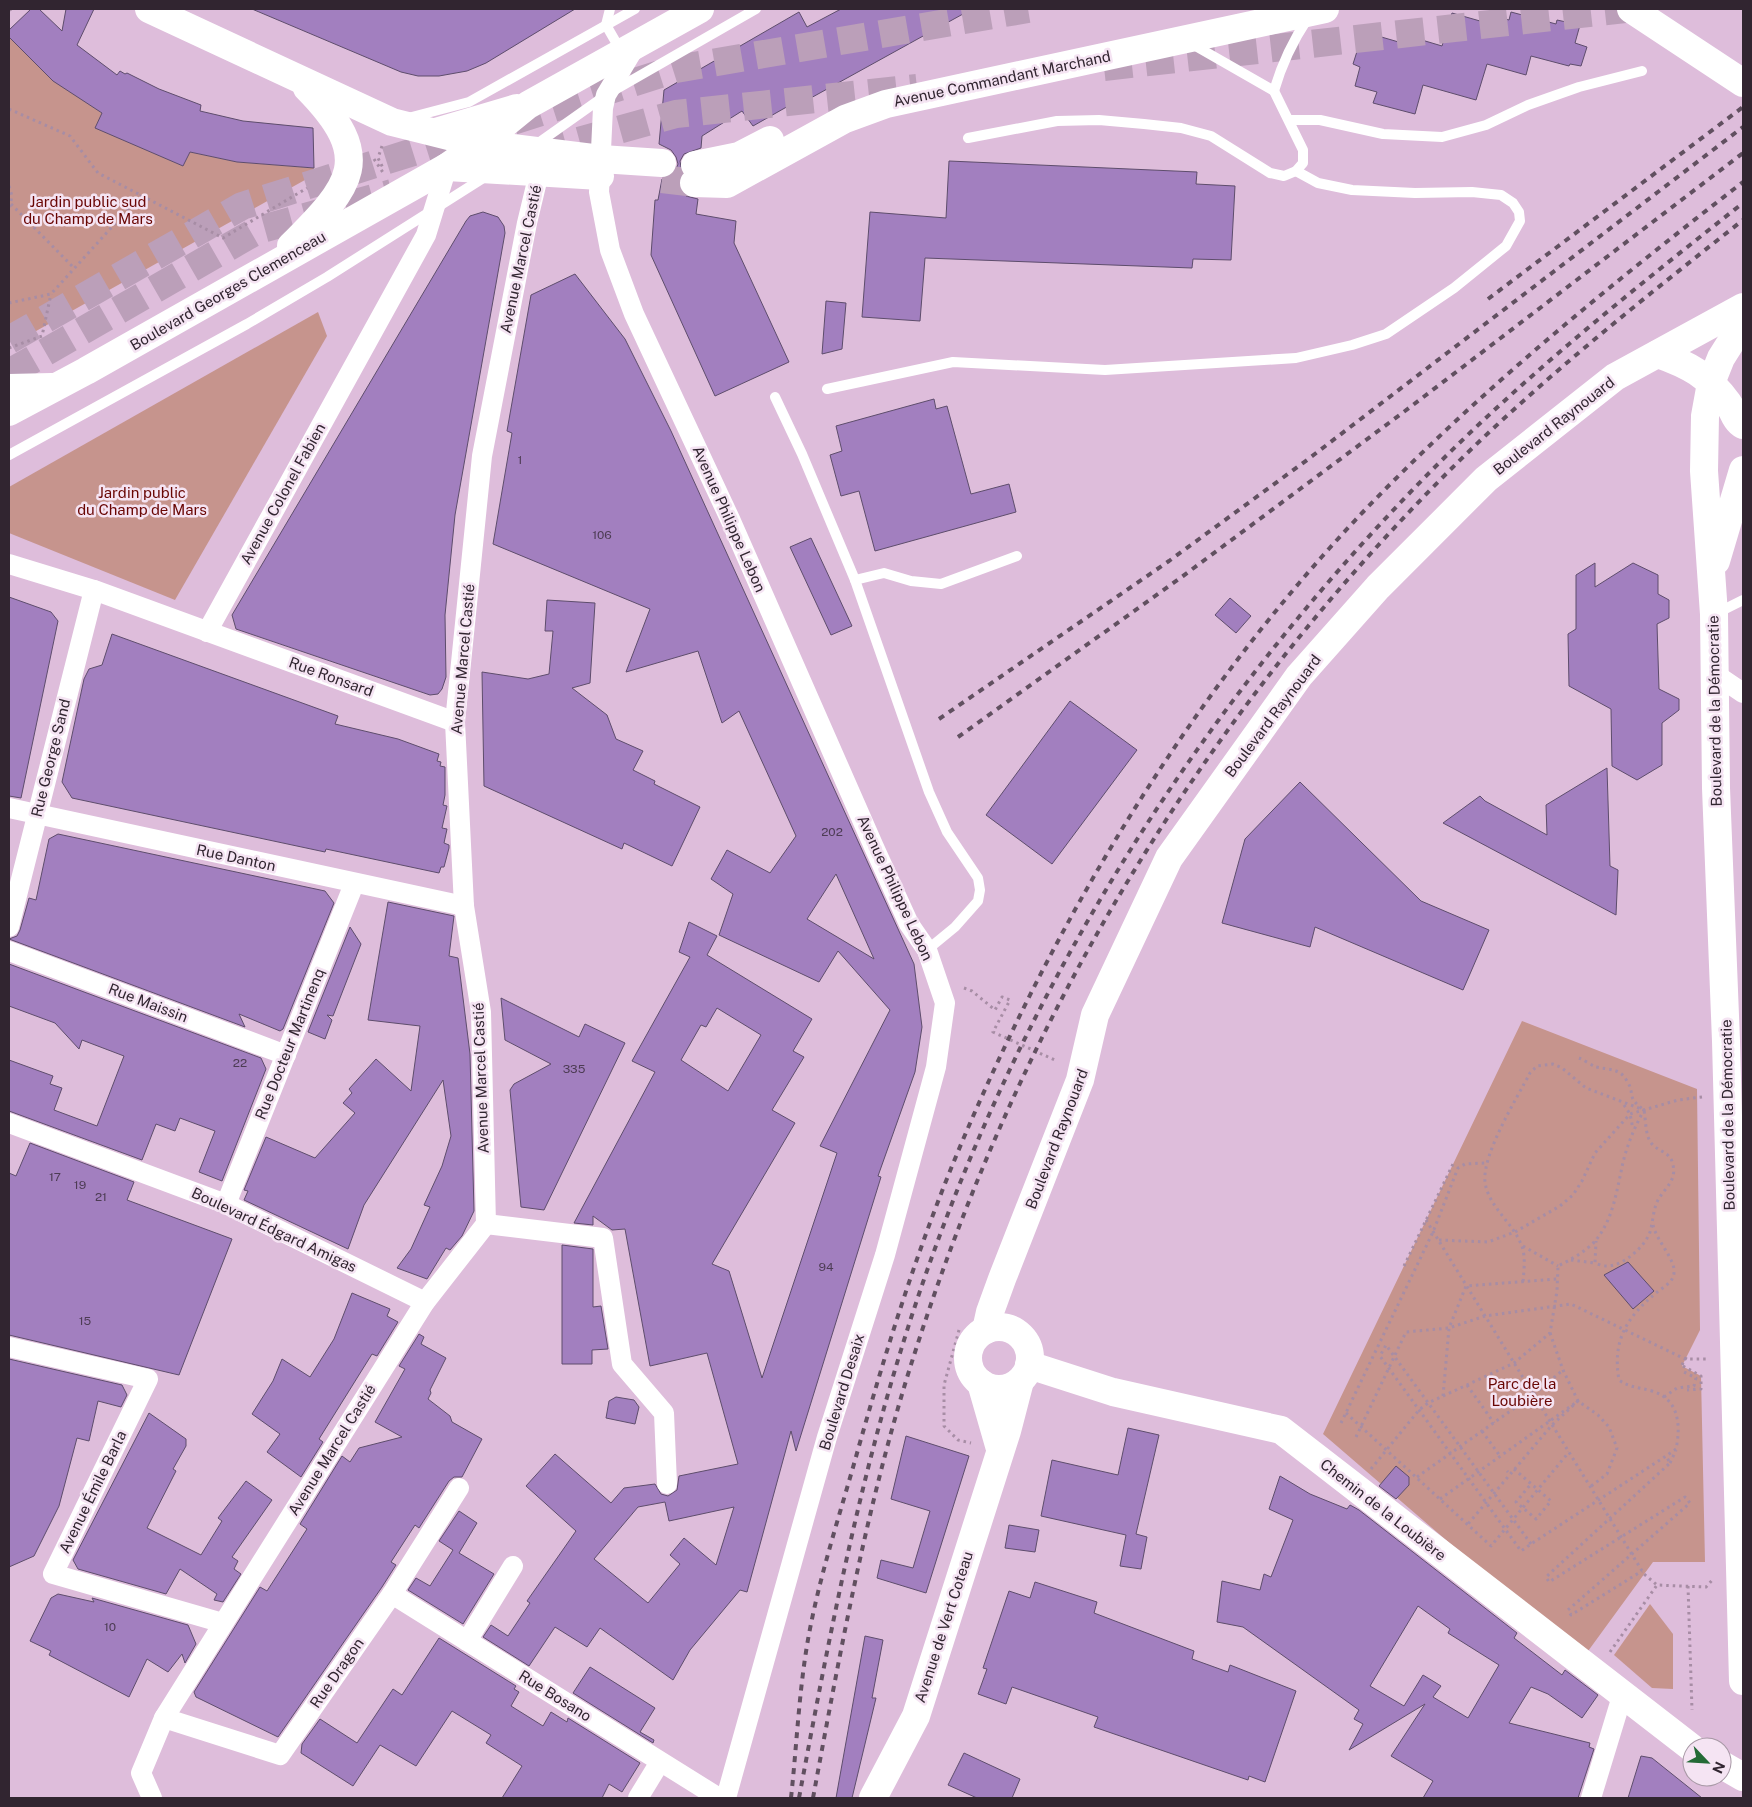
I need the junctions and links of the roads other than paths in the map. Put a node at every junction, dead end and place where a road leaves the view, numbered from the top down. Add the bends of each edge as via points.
1 (149, 9) edge
2 (610, 9) edge
3 (635, 9) edge
4 (700, 9) edge
5 (756, 9) edge
6 (1246, 9) edge
7 (1631, 9) edge
8 (1660, 9) edge
9 (1319, 10) edge
10 (606, 25) junction
11 (1185, 40) junction
12 (629, 48) junction
13 (1642, 71) dead end
14 (1739, 74) edge
15 (298, 80) junction
16 (1274, 91) junction
17 (606, 94) junction
18 (528, 105) junction
19 (1289, 120) junction
20 (392, 122) junction
21 (436, 132) junction
22 (968, 138) dead end
23 (480, 144) junction
24 (533, 162) junction
25 (447, 167) junction
26 (600, 167) junction
27 (495, 170) junction
28 (662, 171) tunnel mouth
29 (1296, 171) junction
30 (433, 211) junction
31 (268, 268) junction
32 (1743, 306) edge
33 (1743, 323) edge
34 (1658, 354) junction
35 (1711, 383) junction
36 (56, 387) junction
37 (9, 388) edge
38 (828, 389) dead end
39 (775, 397) dead end
40 (9, 412) edge
41 (1743, 425) edge
42 (9, 455) edge
43 (1743, 470) edge
44 (1017, 556) dead end
45 (9, 564) edge
46 (855, 580) junction
47 (1711, 580) junction
48 (94, 590) junction
49 (1743, 600) edge
50 (1714, 614) junction
51 (207, 632) junction
52 (1715, 674) junction
53 (1743, 692) edge
54 (455, 722) junction
55 (9, 808) edge
56 (36, 815) junction
57 (354, 884) junction
58 (464, 906) junction
59 (9, 927) edge
60 (927, 950) junction
61 (9, 951) edge
62 (938, 984) joint
63 (1735, 1040) edge
64 (286, 1055) junction
65 (9, 1123) edge
66 (226, 1204) junction
67 (486, 1224) junction
68 (1002, 1279) junction
69 (425, 1302) junction
70 (974, 1328) junction
71 (1017, 1333) junction
72 (9, 1347) edge
73 (1025, 1373) junction
74 (981, 1383) junction
75 (1000, 1450) junction
76 (667, 1484) dead end
77 (459, 1488) dead end
78 (513, 1566) dead end
79 (1734, 1579) edge
80 (392, 1594) junction
81 (224, 1623) junction
82 (467, 1641) junction
83 (1743, 1681) edge
84 (1623, 1693) junction
85 (164, 1718) junction
86 (1682, 1740) edge
87 (660, 1762) junction
88 (1732, 1771) edge
89 (1743, 1777) edge
90 (152, 1798) edge
91 (638, 1798) edge
92 (719, 1798) edge
93 (726, 1798) edge
94 (873, 1798) edge
95 (1591, 1798) edge

1 - 15 main road
2 - 10 lane
3 - 10 lane
4 - 12 main road
5 - 17 lane
6 - 11 main road, Avenue Commandant Marchand via 850,99 739,156 694,174 727,184 845,119 886,104
7 - 14 main road
8 - 14 main road
9 - 11 main road, Avenue Commandant Marchand
9 - 16 lane via 1291,43
10 - 12 lane
10 - 20 lane via 469,102
11 - 16 lane
12 - 17 street, Avenue Philippe Lebon
12 - 18 main road
13 - 19 lane via 1579,87 1486,124 1442,137 1383,134 1320,120
15 - 20 main road
15 - 31 main road via 339,126 350,164 336,196
16 - 19 lane
17 - 24 lane
17 - 26 street, Avenue Philippe Lebon
18 - 21 main road
18 - 23 main road, Boulevard Georges Clemenceau
19 - 29 lane via 1303,150 1302,163
20 - 21 main road
21 - 23 main road
22 - 29 lane via 1057,121 1144,124 1181,128 1211,136 1270,173 1284,176
23 - 24 main road
23 - 25 main road, Boulevard Georges Clemenceau
24 - 26 main road
24 - 27 main road
24 - 54 street, Avenue Marcel Castié via 527,223 482,456
25 - 27 main road
25 - 30 street, Avenue Colonel Fabien
25 - 31 main road, Boulevard Georges Clemenceau
26 - 28 main road
26 - 60 street, Avenue Philippe Lebon via 599,192 610,250 634,314 730,519 909,924
27 - 30 lane
29 - 38 lane via 1318,183 1352,190 1501,195 1513,203 1520,221 1506,246 1446,294 1386,334 1352,345 1296,358 1114,369 953,362
30 - 42 lane via 247,324
30 - 51 street, Avenue Colonel Fabien via 426,235
31 - 36 main road, Boulevard Georges Clemenceau
32 - 34 main road, Boulevard Raynouard
33 - 35 main road, Boulevard de la Démocratie via 1721,358
34 - 35 main road via 1699,371
34 - 68 main road, Boulevard Raynouard via 1615,376 1486,479 1378,587 1299,676 1169,858 1095,1015 1080,1080
35 - 41 main road
35 - 47 main road, Boulevard de la Démocratie via 1705,416 1704,471
36 - 37 main road
36 - 40 main road, Boulevard Georges Clemenceau
39 - 46 lane
43 - 47 main road, Boulevard de la Démocratie
44 - 46 lane via 941,584 911,581 884,573
45 - 48 street
46 - 60 lane via 929,792 947,832 978,878 978,901 955,927
47 - 50 main road, Boulevard de la Démocratie
48 - 51 street
48 - 56 street, Rue George Sand
49 - 50 lane
50 - 52 main road, Boulevard de la Démocratie
51 - 54 street, Rue Ronsard
52 - 53 street
52 - 63 main road, Boulevard de la Démocratie via 1716,788
54 - 58 street, Avenue Marcel Castié
55 - 56 street, Rue Danton
56 - 57 street, Rue Danton
56 - 59 street, Rue George Sand
57 - 58 street, Rue Danton
57 - 64 street, Rue Docteur Martinenq
58 - 67 street, Avenue Marcel Castié via 481,1012
60 - 62 street, Avenue Philippe Lebon
61 - 64 street, Rue Maissin
62 - 93 street, Boulevard Desaix via 945,1003 936,1067 885,1255 824,1446
63 - 79 main road, Boulevard de la Démocratie
64 - 66 street, Rue Docteur Martinenq
65 - 66 street, Boulevard Édgard Amigas
66 - 69 street, Boulevard Édgard Amigas
67 - 69 street, Avenue Marcel Castié
67 - 76 street via 603,1238 622,1364 664,1413
68 - 70 main road via 990,1312
68 - 71 main road
69 - 81 street, Avenue Marcel Castié
70 - 71 main road via 1002,1328
70 - 74 main road via 977,1336 968,1355 973,1376
71 - 73 main road via 1028,1347
72 - 81 street, Avenue Émile Barla via 148,1380 53,1574
73 - 74 main road via 1011,1386 1001,1389
73 - 75 main road, Avenue de Vert Coteau
73 - 84 main road, Chemin de la Loubière via 1281,1430
74 - 75 main road
75 - 94 main road, Avenue de Vert Coteau via 916,1716
77 - 80 street, Rue Dragon
78 - 82 street
79 - 83 main road, Boulevard de la Démocratie
80 - 82 street, Rue Bosano
80 - 85 street, Rue Dragon via 280,1755
81 - 85 street, Avenue Marcel Castié
82 - 87 street, Rue Bosano
84 - 86 main road, Chemin de la Loubière
84 - 95 street
85 - 90 street, Avenue Marcel Castié via 141,1773
87 - 91 street
87 - 92 street, Rue Bosano
88 - 89 main road

